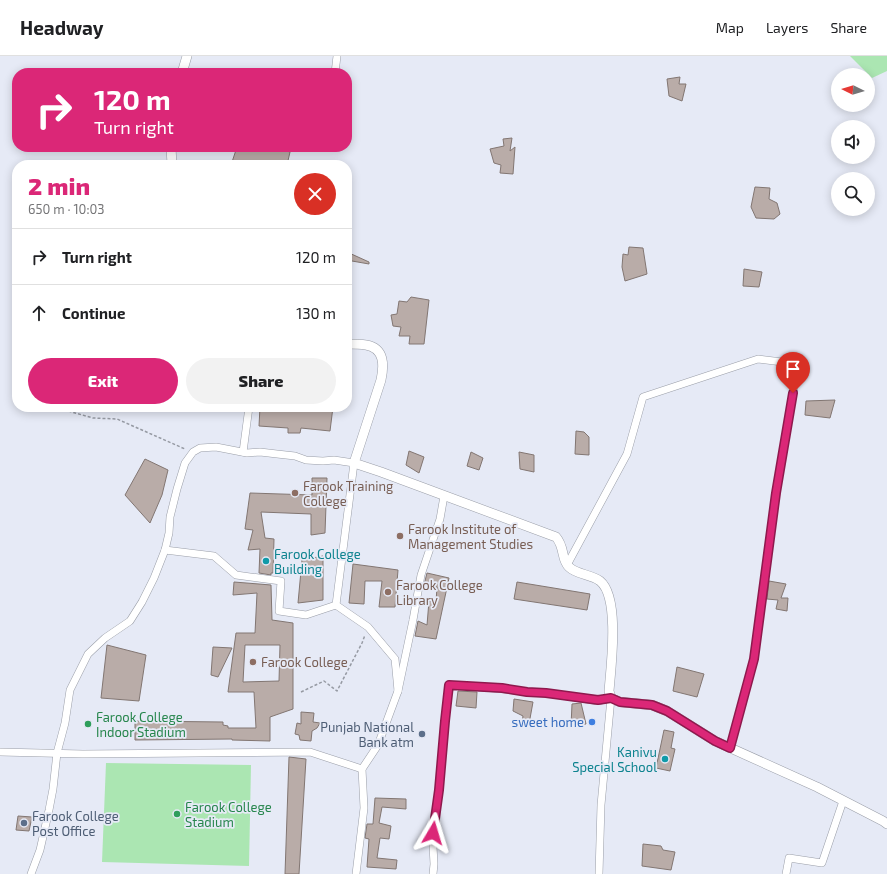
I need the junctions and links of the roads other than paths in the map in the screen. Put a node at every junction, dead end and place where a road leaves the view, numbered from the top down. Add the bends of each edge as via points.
1 (187, 56) edge
2 (337, 56) edge
3 (183, 68) edge
4 (336, 68) edge
5 (352, 344) edge
6 (248, 412) edge
7 (243, 452) junction
8 (354, 463) junction
9 (444, 496) junction
10 (165, 550) junction
11 (567, 565) junction
12 (336, 605) junction
13 (398, 691) junction
14 (611, 698) junction
15 (730, 748) junction
16 (0, 752) edge
17 (57, 753) junction
18 (362, 769) junction
19 (842, 801) junction
20 (887, 824) edge
21 (30, 874) edge
22 (356, 874) edge
23 (433, 874) edge
24 (599, 874) edge
25 (786, 874) edge

1 - 3 main road
2 - 4 street
5 - 8 main road via 368,345 376,349 383,363 381,380
6 - 7 street
7 - 8 street
7 - 10 street via 216,447 200,448 193,452 185,463 177,489
8 - 9 main road
8 - 12 street
9 - 11 main road via 556,537 562,546
9 - 13 street via 440,519 421,575
10 - 12 street via 214,556 236,575 281,581 279,611 306,615
10 - 17 street via 154,578 130,621 105,638 88,654 70,690
11 - 14 main road via 574,571 599,580 608,592 612,621 609,692
11 - 15 street via 627,454 643,397 758,359 798,364 776,493 754,659
12 - 13 street via 368,627 395,659
13 - 18 street via 378,745
14 - 15 main road via 620,702 652,705 667,711
14 - 23 street via 598,700 502,688 449,685 439,810 433,833
14 - 24 street via 601,805
15 - 19 main road
16 - 17 street
17 - 18 street via 310,752
17 - 21 street via 49,810 40,850
18 - 22 street via 364,808
19 - 20 main road
19 - 25 street via 822,863 789,858

